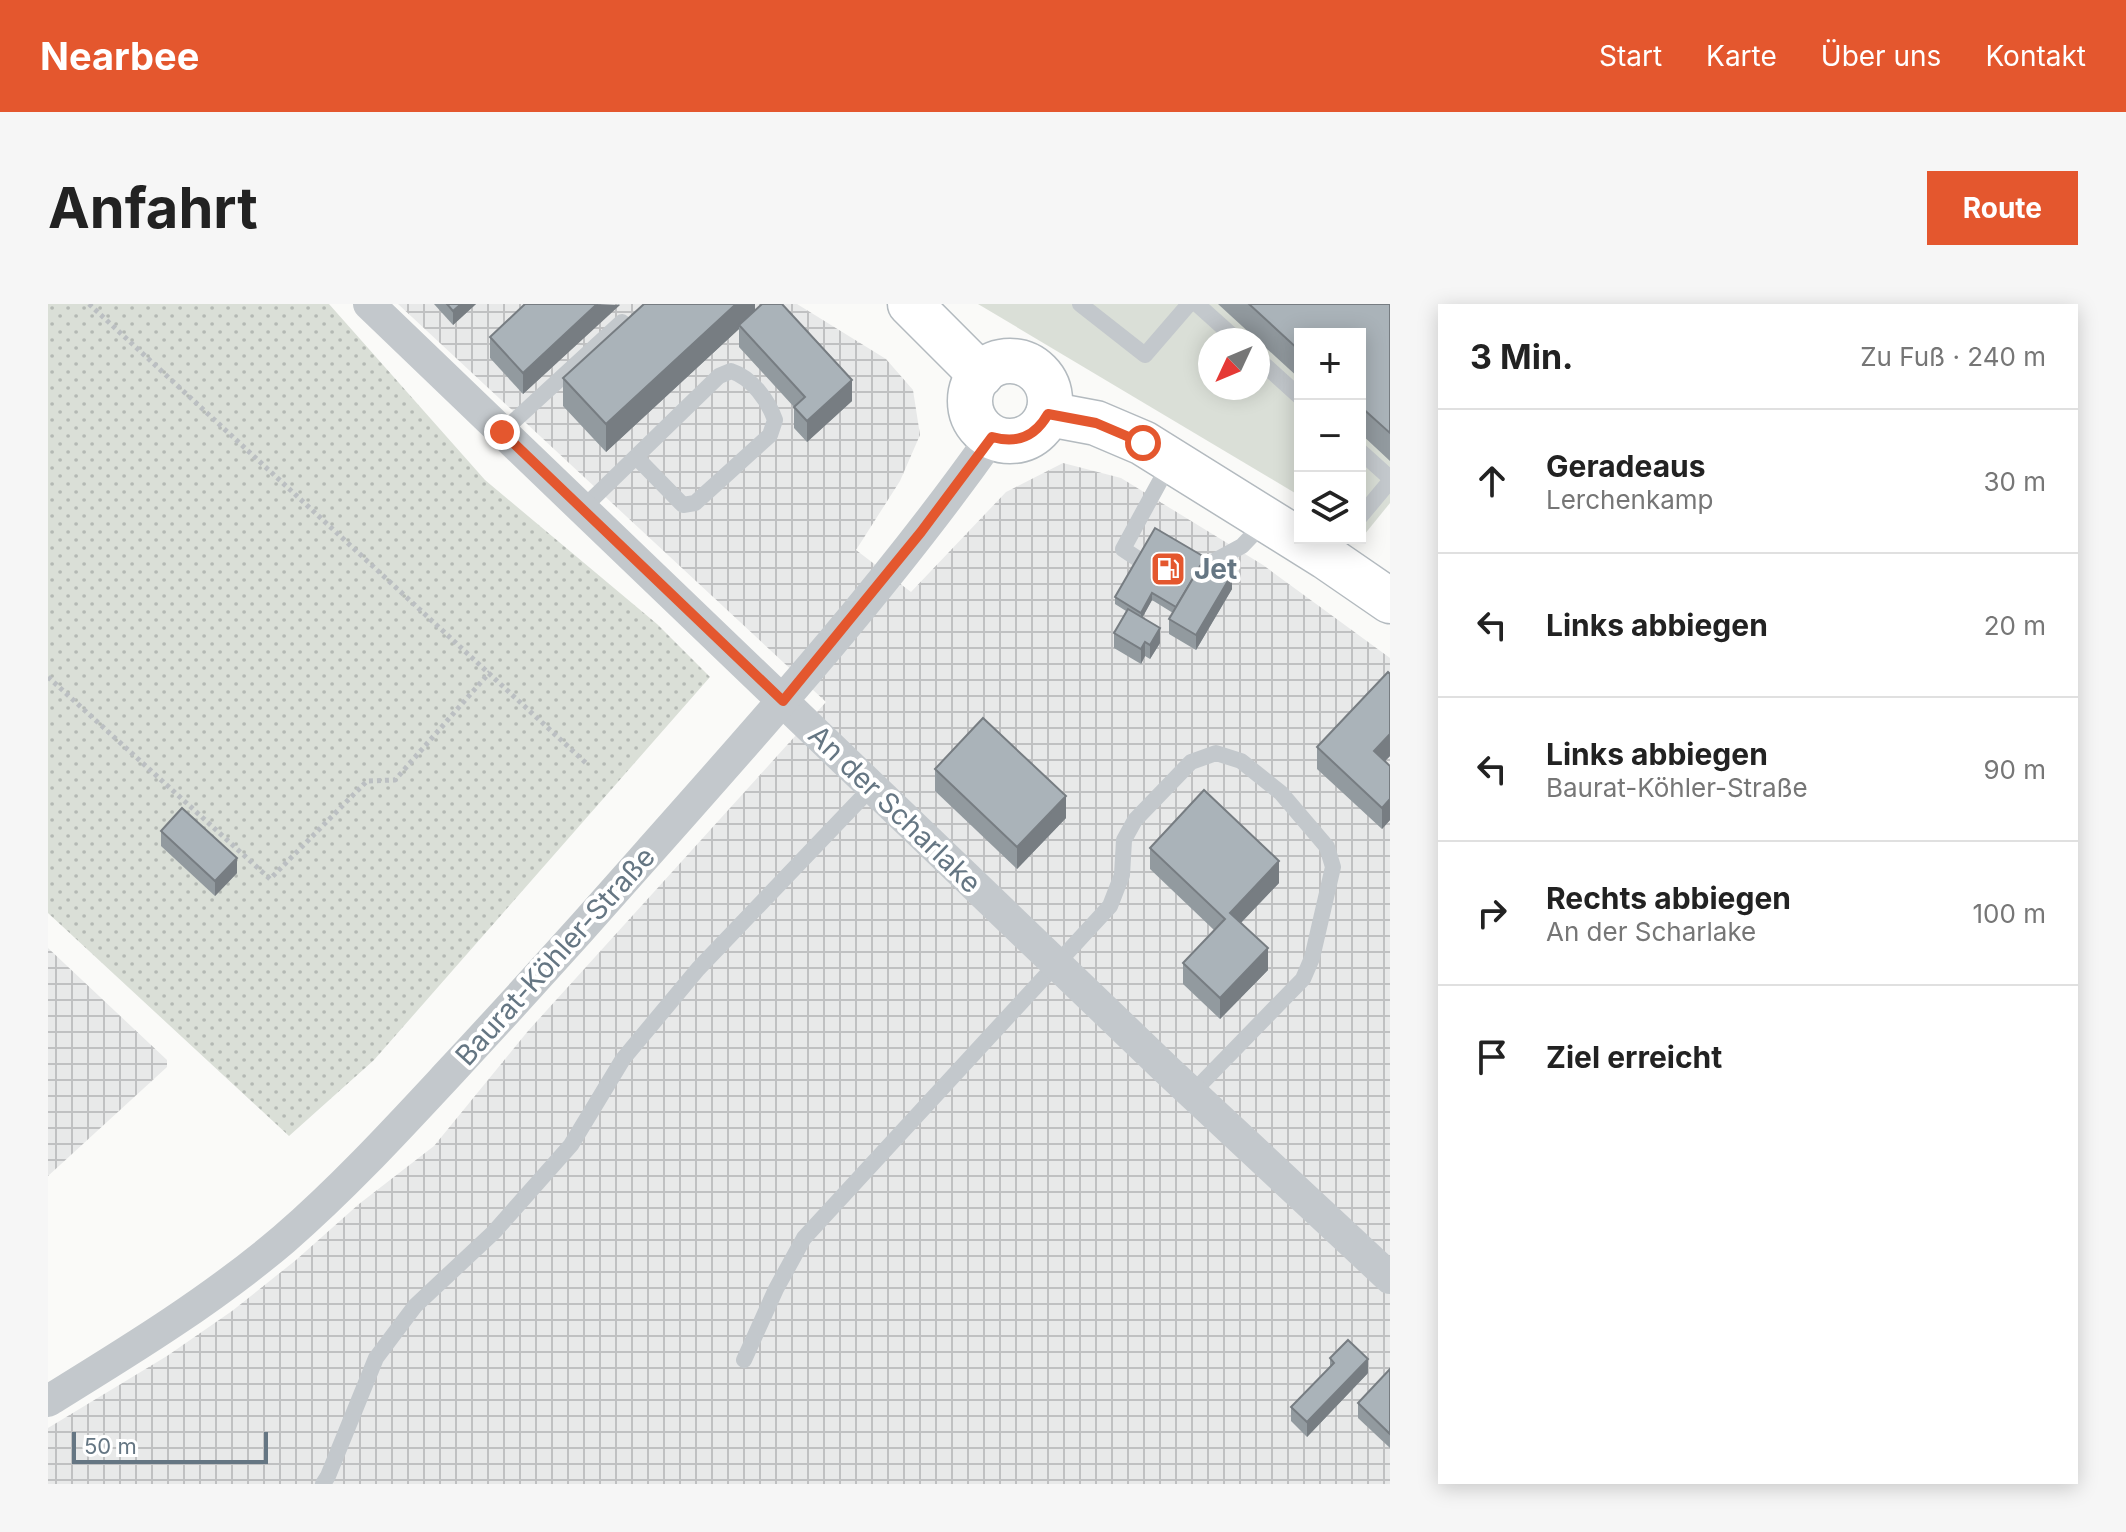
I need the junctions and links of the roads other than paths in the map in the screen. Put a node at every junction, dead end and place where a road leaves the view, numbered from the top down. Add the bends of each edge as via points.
1 (369, 304) edge
2 (910, 304) edge
3 (1080, 304) edge
4 (1189, 304) edge
5 (1197, 304) edge
6 (622, 322) edge
7 (1224, 328) edge
8 (1270, 370) edge
9 (981, 375) junction
10 (1294, 392) edge
11 (1048, 414) junction
12 (502, 432) junction
13 (992, 437) junction
14 (636, 457) junction
15 (1366, 457) edge
16 (1172, 459) junction
17 (1390, 480) edge
18 (582, 509) junction
19 (1366, 510) edge
20 (1267, 520) junction
21 (1390, 601) edge
22 (783, 701) junction
23 (872, 787) junction
24 (1056, 964) junction
25 (1192, 1093) junction
26 (1390, 1278) edge
27 (744, 1360) dead end
28 (48, 1401) edge
29 (323, 1484) edge

1 - 12 street, An der Scharlake
2 - 9 street
3 - 4 lane via 1145,355
5 - 7 lane
6 - 12 lane
8 - 10 lane
9 - 11 street via 999,362 1034,369 1048,389
9 - 13 street via 970,404 981,429
11 - 13 street via 1031,435 1019,440
11 - 16 street via 1096,423
12 - 18 street, An der Scharlake
13 - 22 street, Baurat-Köhler-Straße
14 - 14 lane via 719,376 731,371 742,374 769,404 775,420 770,435 695,503 683,505
14 - 18 lane
15 - 17 lane
16 - 20 street
16 - 20 lane via 1123,549 1170,580 1242,546
17 - 19 lane
18 - 22 street, An der Scharlake
20 - 21 street via 1330,552
22 - 23 street, An der Scharlake
22 - 28 street, Baurat-Köhler-Straße via 366,1163 225,1286
23 - 24 street, An der Scharlake
23 - 29 lane via 698,969 623,1059 571,1145 494,1232 415,1306 376,1358
24 - 25 street, An der Scharlake
24 - 25 lane via 1110,906 1122,875 1124,840 1135,820 1191,762 1216,753 1241,761 1281,793 1327,847 1333,867 1312,958 1303,979
24 - 27 lane via 804,1238
25 - 26 street, An der Scharlake

